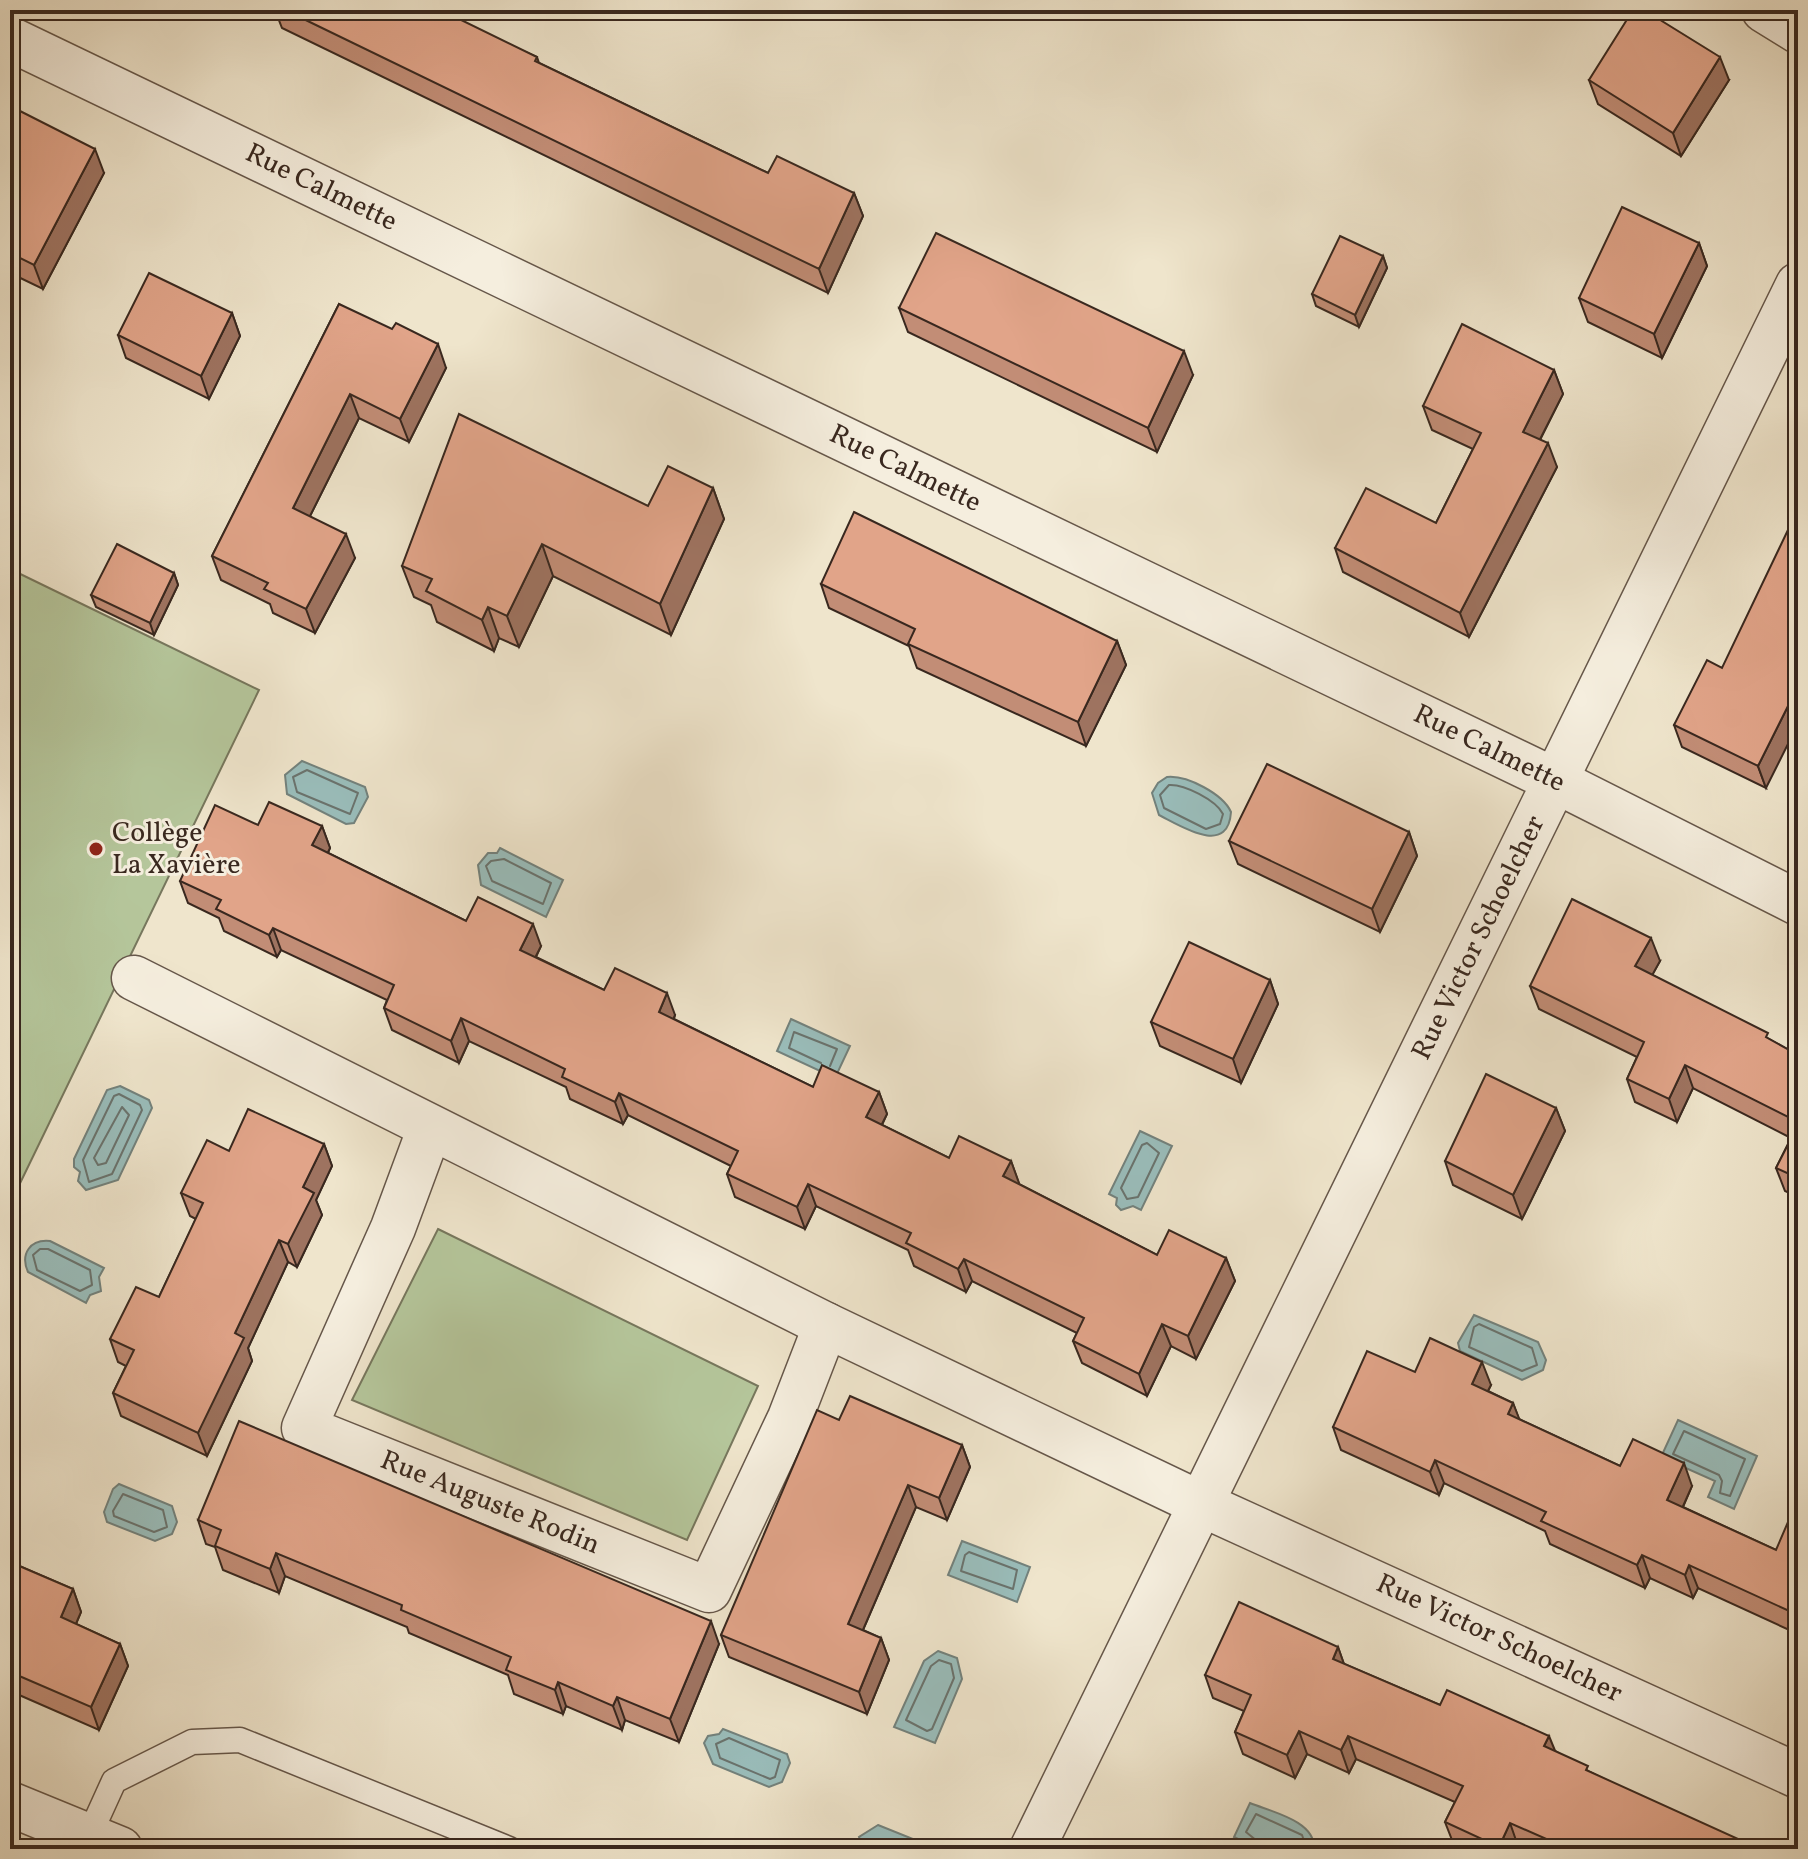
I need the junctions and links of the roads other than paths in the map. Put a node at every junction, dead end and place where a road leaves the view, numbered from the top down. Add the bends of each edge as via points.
1 (1764, 10) edge
2 (1798, 31) edge
3 (10, 39) edge
4 (1798, 285) edge
5 (1556, 781) junction
6 (1798, 903) edge
7 (134, 978) dead end
8 (430, 1128) junction
9 (826, 1325) junction
10 (1199, 1503) junction
11 (1798, 1776) edge
12 (10, 1804) edge
13 (104, 1843) edge
14 (509, 1849) edge
15 (1032, 1849) edge

1 - 2 street
3 - 5 street, Rue Calmette
4 - 5 street, Rue Victor Schoelcher
5 - 6 street, Rue Calmette
5 - 10 street, Rue Victor Schoelcher
7 - 8 street
8 - 9 street
8 - 9 street, Rue Auguste Rodin via 393,1228 304,1428 709,1590 790,1418
9 - 10 street
10 - 11 street, Rue Victor Schoelcher
10 - 15 street, Rue Victor Schoelcher
12 - 13 street
13 - 14 lane via 114,1781 192,1742 240,1740

